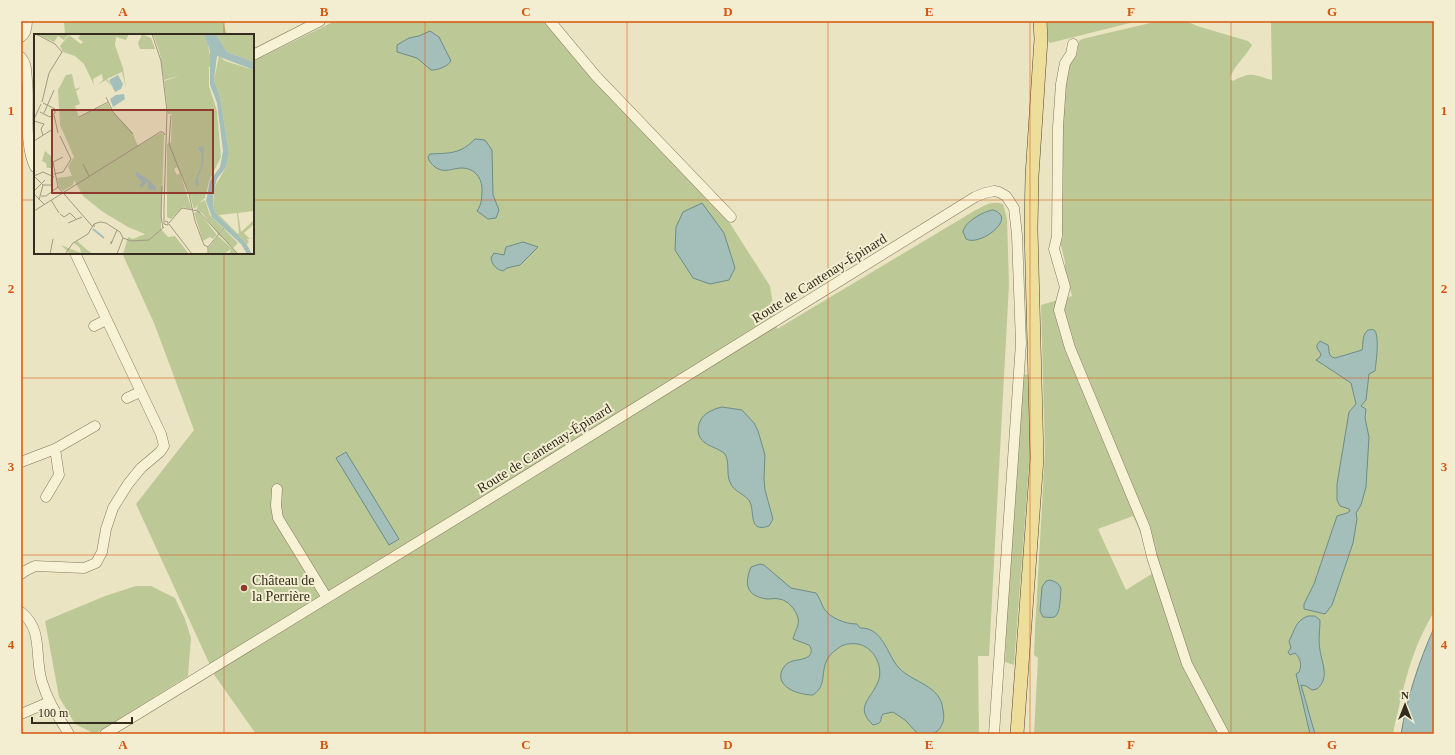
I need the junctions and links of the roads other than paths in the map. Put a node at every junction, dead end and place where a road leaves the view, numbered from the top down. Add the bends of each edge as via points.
1 (27, 21) edge
2 (320, 21) edge
3 (550, 21) edge
4 (1040, 21) edge
5 (21, 37) edge
6 (1073, 44) dead end
7 (254, 54) edge
8 (21, 57) edge
9 (34, 164) edge
10 (731, 217) dead end
11 (74, 254) edge
12 (106, 320) junction
13 (94, 326) dead end
14 (140, 392) junction
15 (127, 398) dead end
16 (95, 426) dead end
17 (55, 449) junction
18 (21, 462) edge
19 (277, 489) dead end
20 (46, 497) dead end
21 (21, 574) edge
22 (327, 598) junction
23 (21, 612) edge
24 (49, 702) junction
25 (21, 714) edge
26 (69, 734) edge
27 (105, 734) edge
28 (994, 734) edge
29 (1017, 734) edge
30 (1224, 734) edge

1 - 5 street
2 - 7 street
3 - 10 street via 596,76
4 - 29 main road via 1031,199 1037,458
6 - 30 street via 1060,84 1057,236 1054,249 1065,287 1059,310 1070,348 1145,528 1187,664
8 - 9 street via 26,63 29,142
11 - 12 street
12 - 13 street
12 - 14 street
14 - 15 street
14 - 21 street via 161,434 164,446 141,468 113,508 102,552 96,563 84,568 34,566
16 - 17 street
17 - 18 street
17 - 20 street via 59,475
19 - 22 street via 278,518
22 - 27 street, Route de Cantenay-Épinard
22 - 28 street, Route de Cantenay-Épinard via 975,198 985,193 999,192 1006,196 1014,208 1021,343
23 - 24 street via 34,629 41,679
24 - 25 street
24 - 26 street

